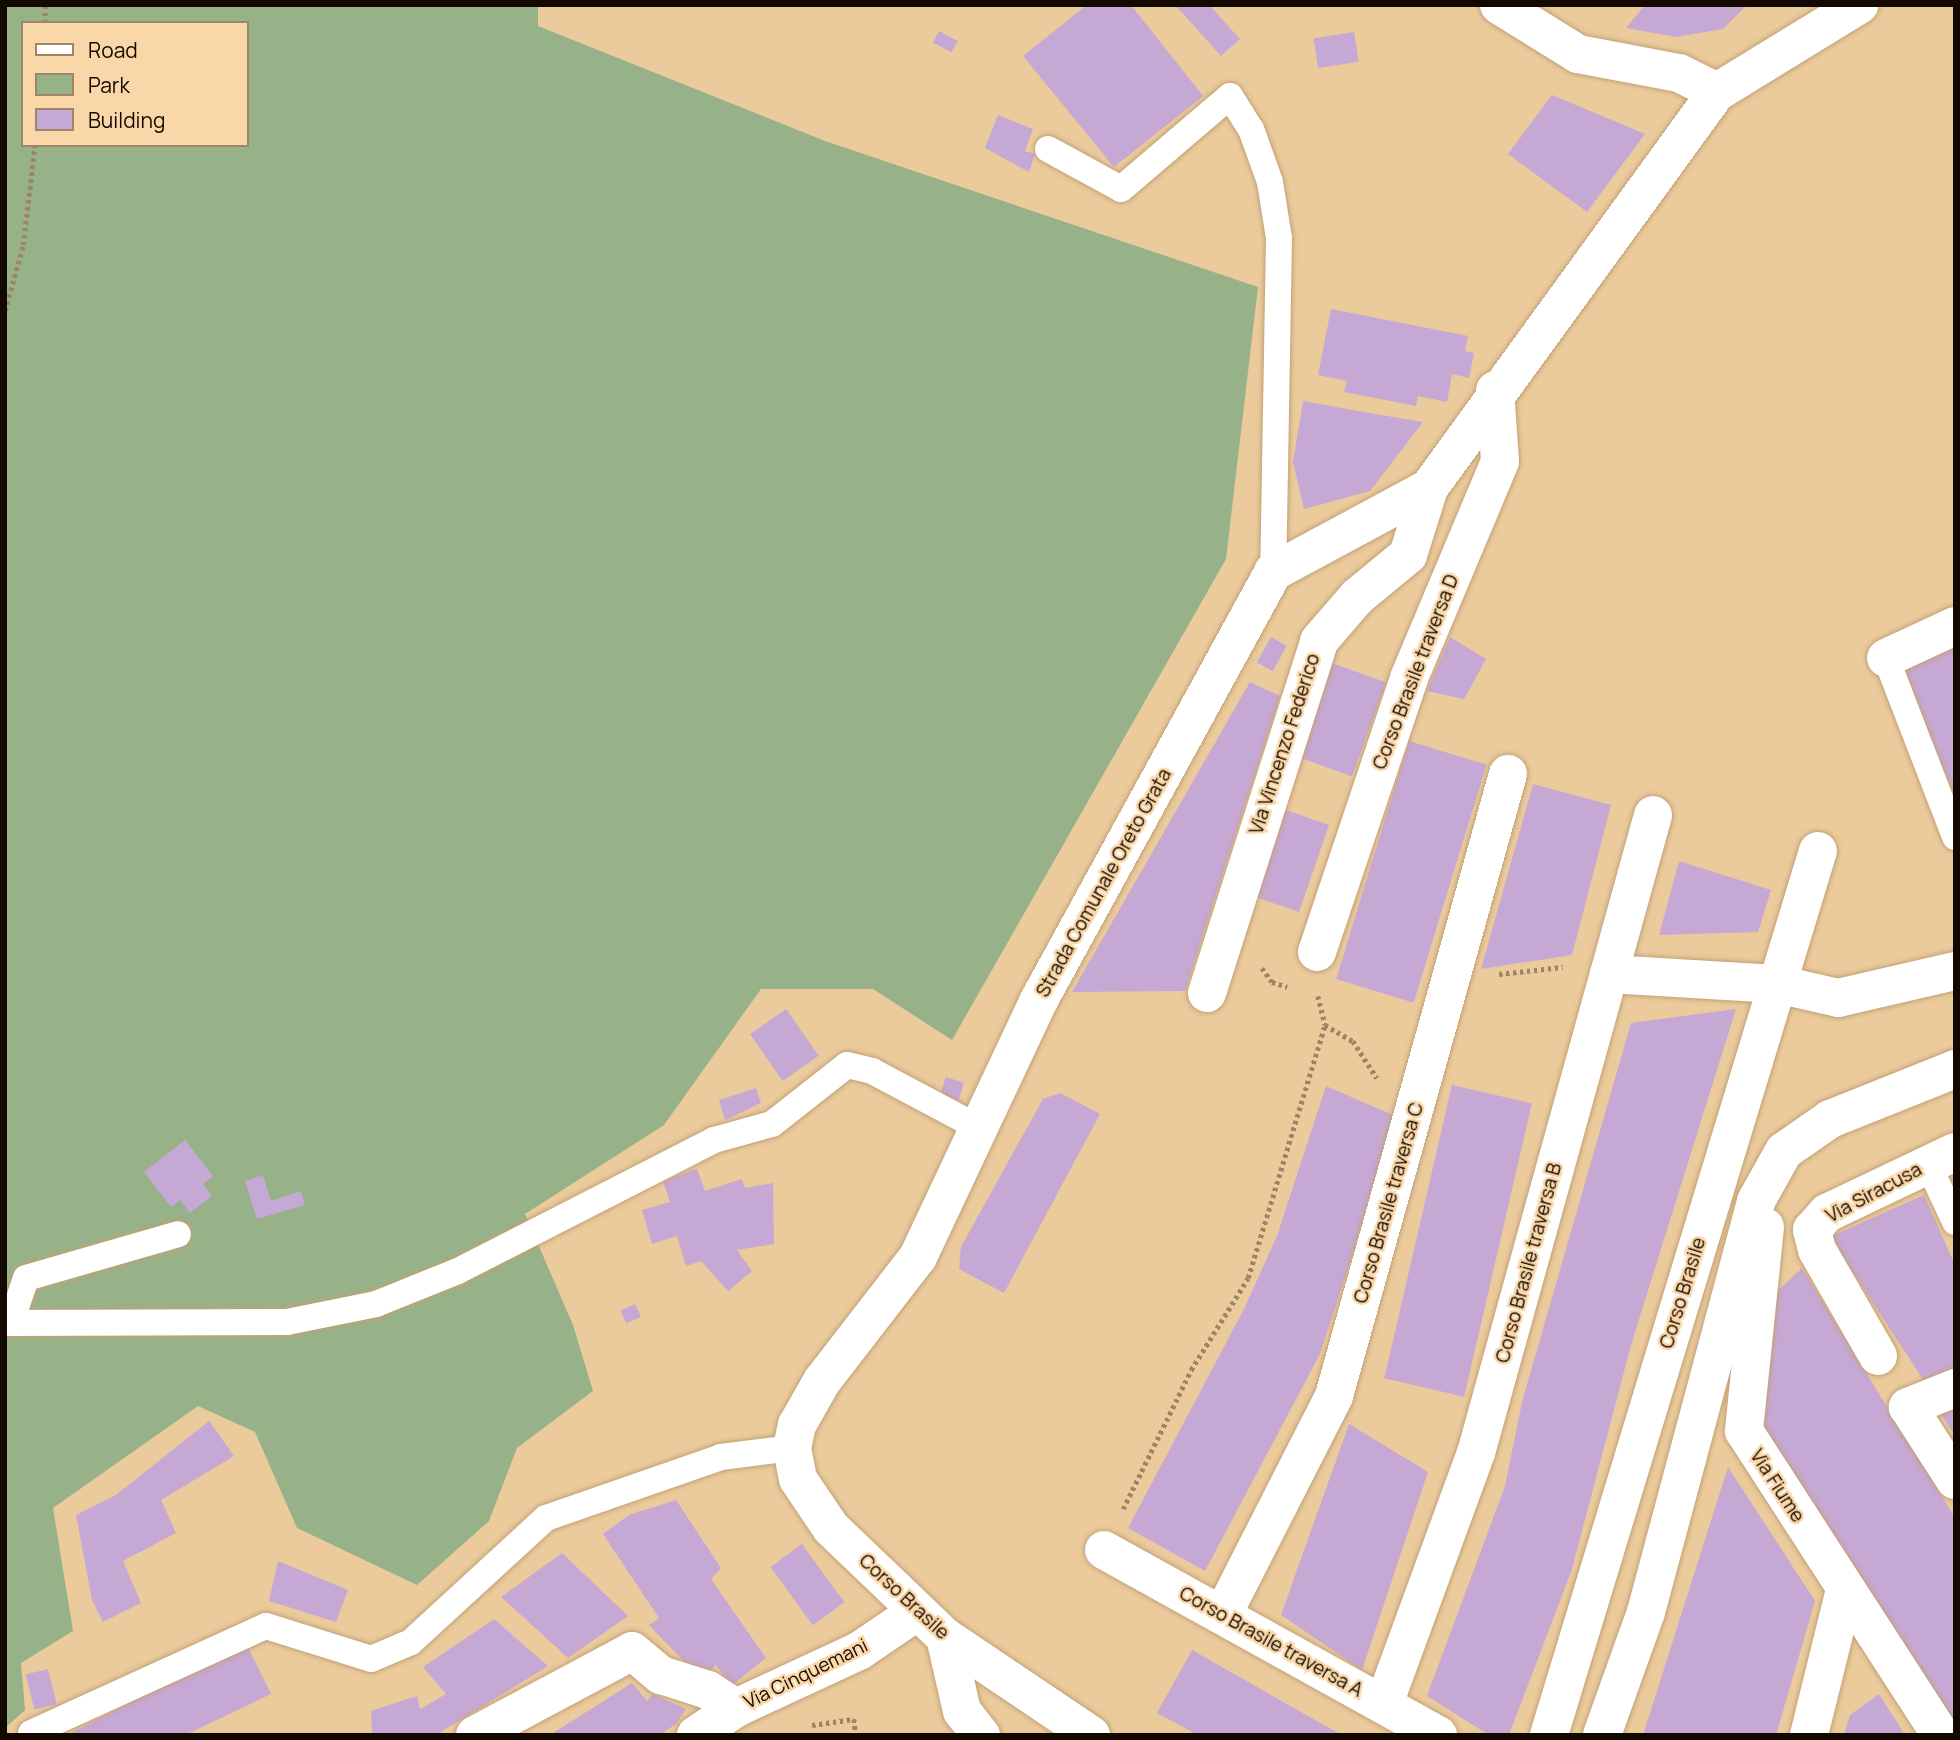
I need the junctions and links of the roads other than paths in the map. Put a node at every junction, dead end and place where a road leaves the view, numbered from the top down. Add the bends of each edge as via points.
1 (1499, 5) edge
2 (1859, 5) edge
3 (1717, 92) junction
4 (1048, 149) dead end
5 (1495, 390) junction
6 (1429, 488) junction
7 (1273, 572) junction
8 (1955, 626) edge
9 (1886, 658) joint
10 (1508, 774) dead end
11 (1653, 815) dead end
12 (1955, 837) edge
13 (1818, 851) dead end
14 (1317, 952) road end
15 (1955, 971) edge
16 (1609, 974) junction
17 (1777, 984) junction
18 (1206, 993) dead end
19 (1955, 1069) edge
20 (979, 1128) junction
21 (1942, 1158) edge
22 (1756, 1201) junction
23 (1955, 1222) edge
24 (178, 1234) dead end
25 (8, 1323) edge
26 (1878, 1356) dead end
27 (1955, 1388) edge
28 (792, 1448) junction
29 (1955, 1480) edge
30 (1104, 1549) road end
31 (1845, 1589) junction
32 (915, 1613) junction
33 (1223, 1614) junction
34 (945, 1637) junction
35 (1384, 1704) junction
36 (736, 1708) junction
37 (31, 1733) edge
38 (475, 1735) edge
39 (696, 1735) edge
40 (981, 1735) edge
41 (1090, 1735) edge
42 (1438, 1735) edge
43 (1549, 1735) edge
44 (1602, 1735) edge
45 (1808, 1735) edge
46 (1941, 1735) edge

1 - 3 street via 1578,54 1679,73
2 - 3 street
3 - 5 street
4 - 7 lane via 1121,189 1230,96 1251,129 1270,182 1279,238
5 - 6 street
5 - 14 street, Corso Brasile traversa D via 1500,461 1409,678
6 - 7 street
6 - 18 street, Via Vincenzo Federico via 1408,555 1357,597 1320,641
7 - 20 street, Strada Comunale Oreto Grata via 1038,1000
8 - 9 street
9 - 12 lane
10 - 33 street, Corso Brasile traversa C via 1455,978 1334,1396
11 - 16 street, Corso Brasile traversa B
13 - 17 street, Corso Brasile
15 - 17 street via 1838,998
16 - 17 street
16 - 35 street, Corso Brasile traversa B via 1476,1453
17 - 43 street, Corso Brasile
19 - 22 street via 1830,1119 1784,1151
20 - 25 lane via 872,1071 847,1065 772,1124 715,1140 458,1271 376,1304 287,1322
20 - 28 street, Strada Comunale Oreto Grata via 918,1257 822,1381 797,1425
21 - 23 lane
21 - 26 street, Via Siracusa via 1827,1213 1812,1230 1817,1250
22 - 31 street, Via Fiume via 1767,1252 1744,1431
22 - 44 street via 1646,1612
24 - 25 lane via 26,1278
27 - 29 street via 1908,1407
28 - 32 street, Corso Brasile via 798,1479 831,1528
28 - 37 lane via 721,1457 546,1518 411,1642 371,1660 266,1626
30 - 33 street, Corso Brasile traversa A
31 - 45 street
31 - 46 street, Via Fiume
32 - 34 street, Corso Brasile
32 - 36 street, Via Cinquemani via 859,1651
33 - 35 street, Corso Brasile traversa A
34 - 40 street via 962,1711
34 - 41 street, Corso Brasile
35 - 42 street, Corso Brasile traversa A
36 - 38 street via 708,1690 662,1675 632,1651
36 - 39 street, Via Cinquemani

